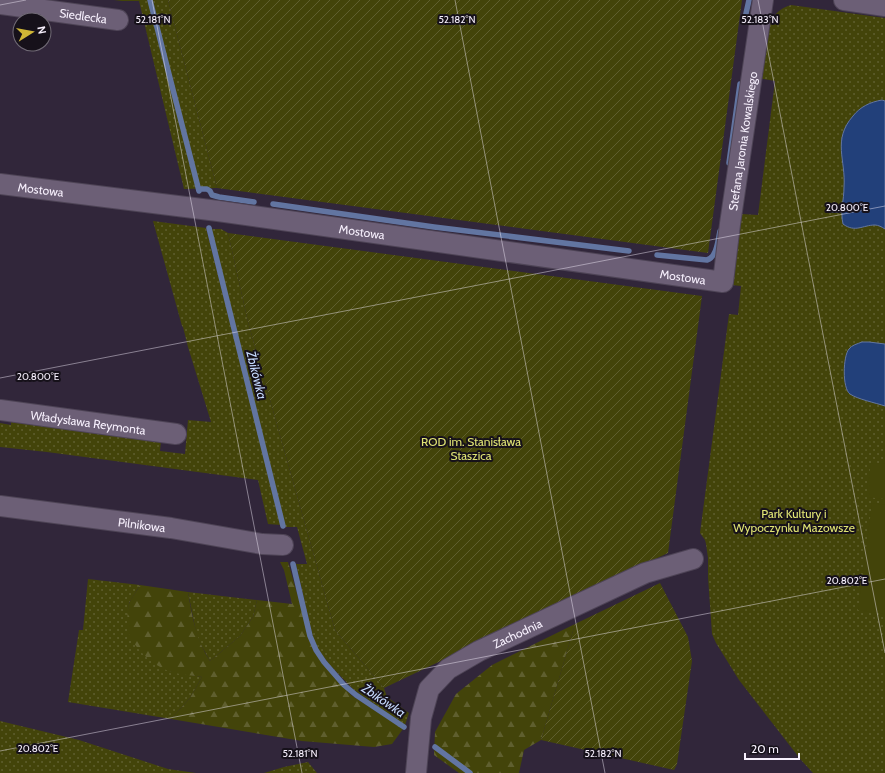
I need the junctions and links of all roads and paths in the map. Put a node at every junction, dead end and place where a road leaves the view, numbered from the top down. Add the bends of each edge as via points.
1 (764, 0) edge
2 (844, 0) edge
3 (2, 3) edge
4 (885, 6) edge
5 (118, 20) dead end
6 (0, 184) edge
7 (723, 282) joint
8 (0, 410) edge
9 (176, 434) dead end
10 (0, 506) edge
11 (283, 545) dead end
12 (693, 559) dead end
13 (416, 773) edge

1 - 7 street, Stefana Jaronia Kowalskiego
2 - 4 street
3 - 5 street, Siedlecka
6 - 7 street, Mostowa via 229,213
8 - 9 street, Władysława Reymonta
10 - 11 street, Pilnikowa
12 - 13 street, Zachodnia via 645,573 478,651 448,669 429,689 421,718

